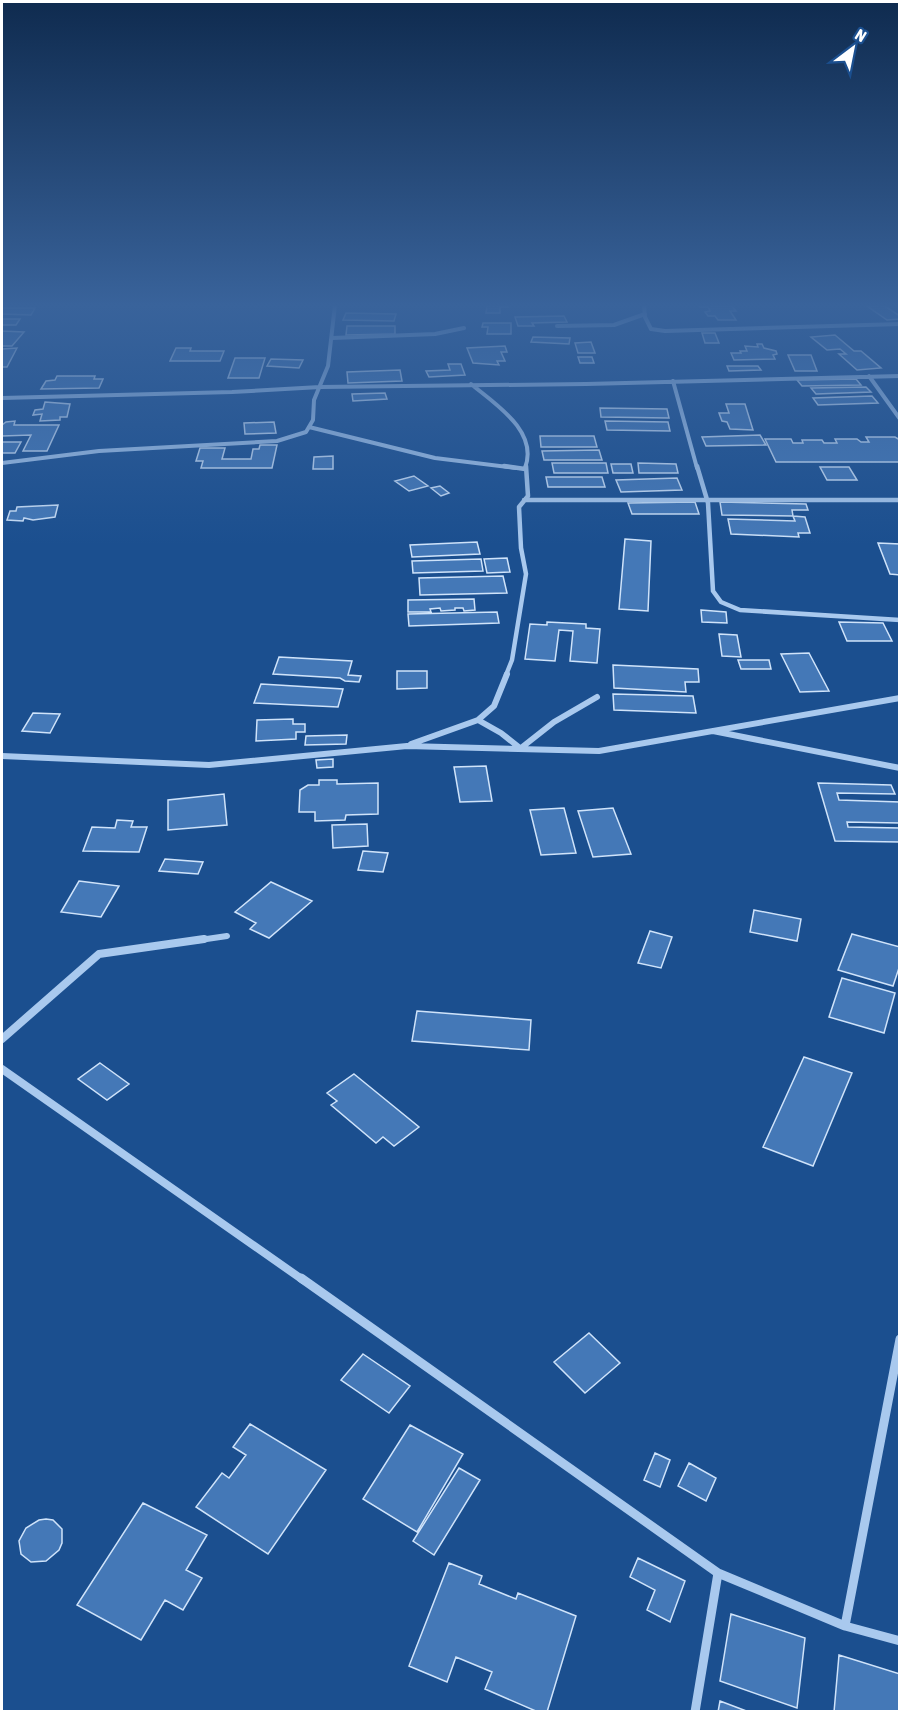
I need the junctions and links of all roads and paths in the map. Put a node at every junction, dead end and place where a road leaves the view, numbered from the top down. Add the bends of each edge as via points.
1 (424, 385) edge
2 (472, 385) edge
3 (674, 385) edge
4 (875, 385) edge
5 (320, 387) junction
6 (2, 398) edge
7 (900, 419) edge
8 (309, 427) junction
9 (2, 463) edge
10 (525, 469) junction
11 (707, 499) junction
12 (524, 500) junction
13 (900, 500) edge
14 (900, 620) edge
15 (597, 696) dead end
16 (900, 698) edge
17 (478, 720) junction
18 (709, 731) junction
19 (407, 746) junction
20 (521, 748) junction
21 (2, 756) edge
22 (900, 768) edge
23 (227, 936) dead end
24 (2, 1040) edge
25 (2, 1069) edge
26 (900, 1339) edge
27 (718, 1573) junction
28 (845, 1626) junction
29 (900, 1641) edge
30 (695, 1712) edge

1 - 5 street
2 - 10 street via 515,421 525,439
3 - 11 street
4 - 7 street
5 - 6 street
5 - 8 street
8 - 9 street via 306,432 277,441 99,451
8 - 10 street via 427,456
10 - 12 street via 528,496
11 - 12 street
11 - 13 street
11 - 14 street via 712,591 722,602 740,610
12 - 17 street via 519,507 526,573 512,660 494,706
15 - 20 street
16 - 18 street
17 - 19 street
17 - 20 street
18 - 20 street via 598,751
18 - 22 street
19 - 20 street
19 - 21 street via 209,765
23 - 24 street via 99,954
25 - 27 street
26 - 28 street
27 - 28 street
27 - 30 street
28 - 29 street

